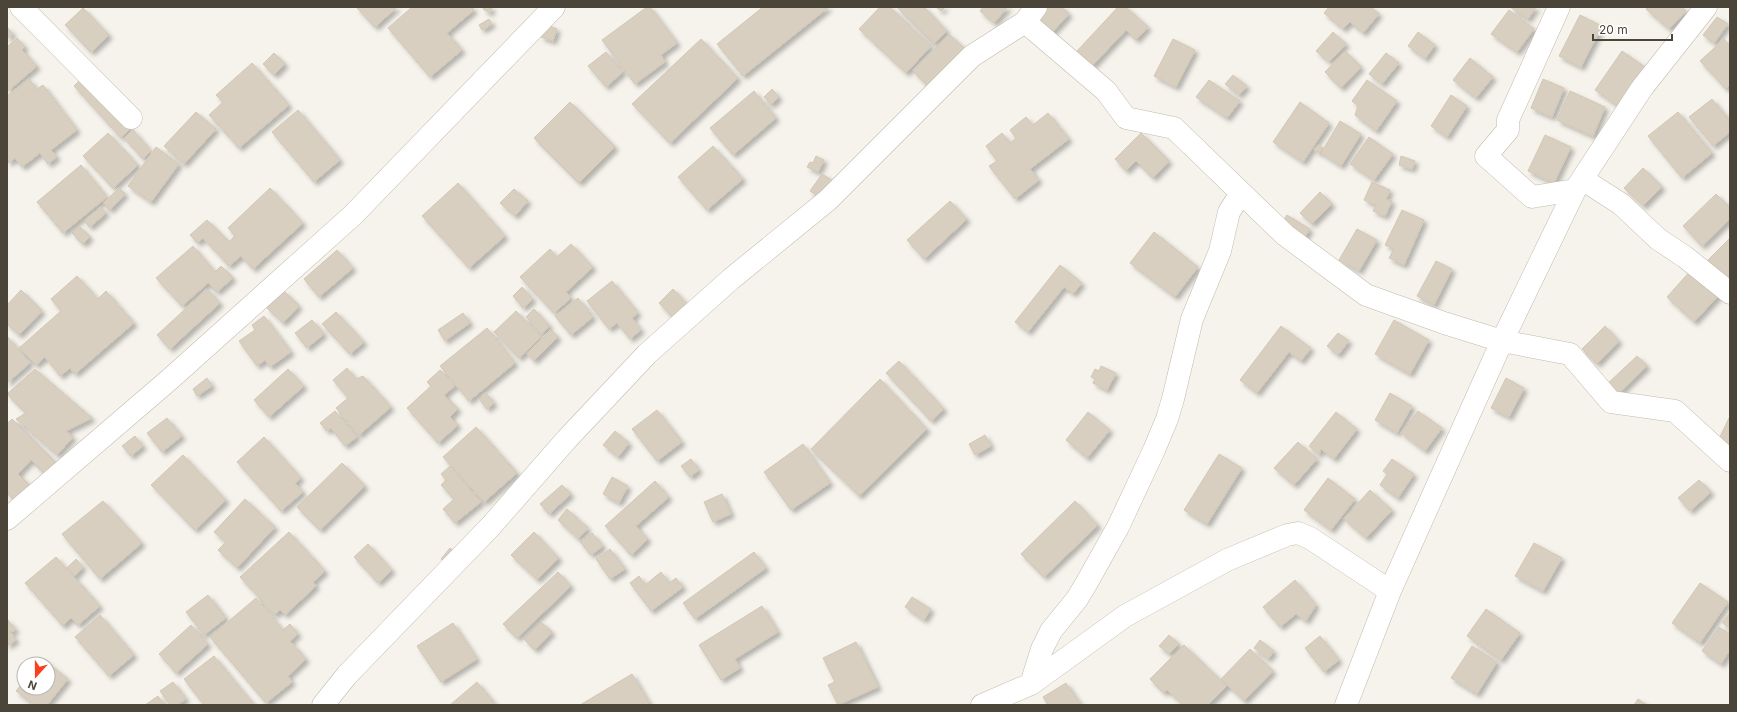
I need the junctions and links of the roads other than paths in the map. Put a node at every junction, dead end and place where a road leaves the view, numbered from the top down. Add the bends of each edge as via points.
1 (22, 7) edge
2 (554, 7) edge
3 (1559, 7) edge
4 (1706, 7) edge
5 (1030, 15) edge
6 (131, 118) dead end
7 (1579, 185) junction
8 (1241, 193) junction
9 (1730, 292) edge
10 (1502, 341) junction
11 (1730, 461) edge
12 (7, 519) edge
13 (1390, 591) junction
14 (1031, 684) junction
15 (323, 705) edge
16 (982, 705) edge
17 (1346, 705) edge

1 - 6 street
2 - 12 street via 353,215 169,380
3 - 7 street via 1508,120 1508,130 1486,156 1532,197
4 - 7 street via 1642,88
5 - 8 street via 1106,91 1126,118 1174,128
5 - 15 street via 972,56 828,200 731,279 647,354 567,439 491,526 347,675
7 - 9 street via 1620,204 1658,239
7 - 10 street
8 - 10 street via 1284,235 1366,295
8 - 14 street via 1229,212 1220,251 1192,319 1173,399 1154,450 1115,534 1077,599 1051,631 1042,649
10 - 11 street via 1570,354 1611,402 1675,411
10 - 13 street
13 - 14 street via 1310,538 1298,533 1287,535 1227,560 1126,616
13 - 17 street
14 - 16 street

